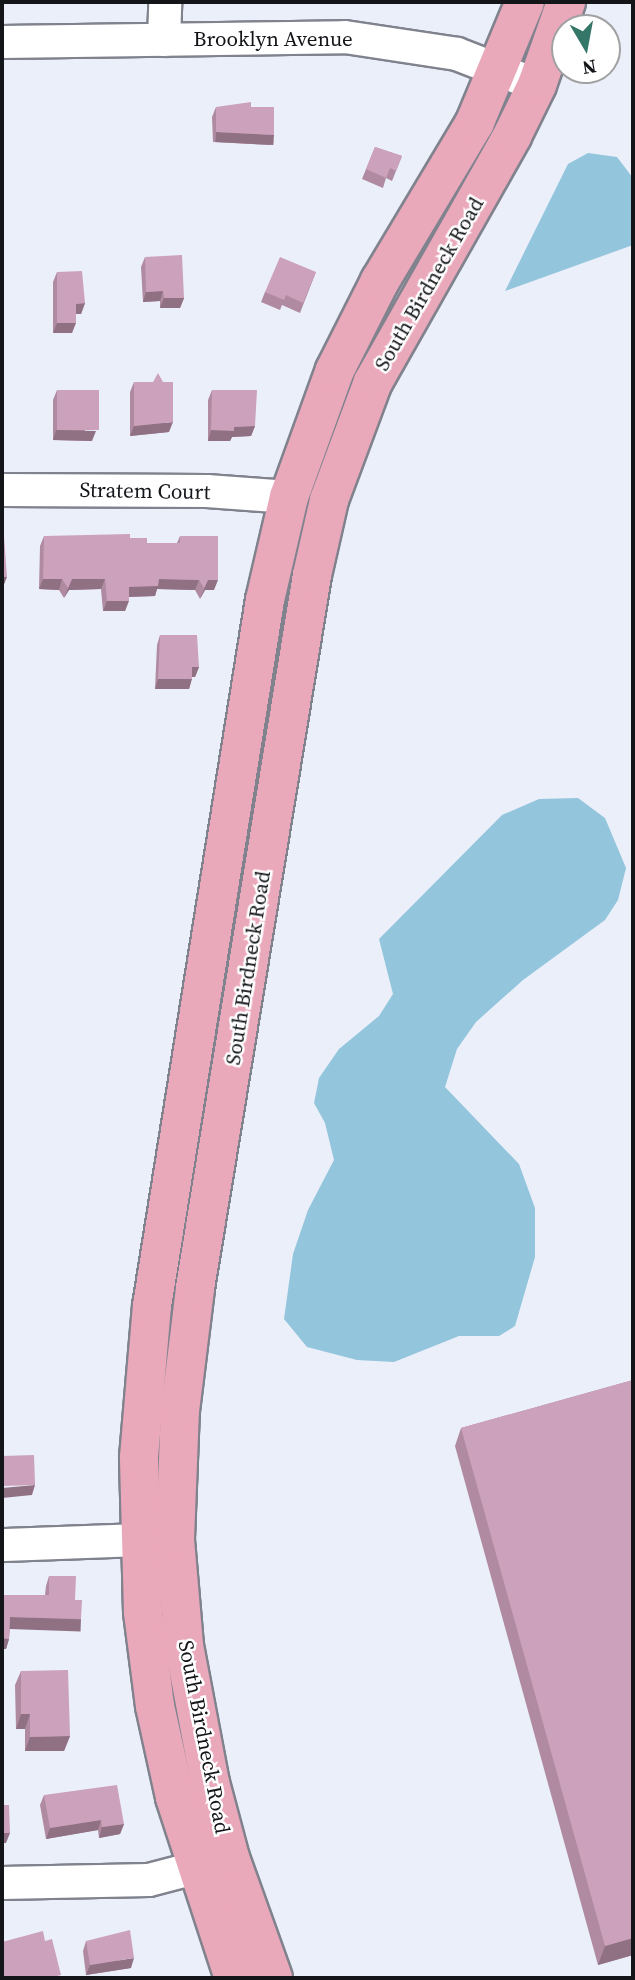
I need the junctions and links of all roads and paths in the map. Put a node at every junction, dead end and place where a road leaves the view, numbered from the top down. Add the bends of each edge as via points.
1 (165, 2) edge
2 (525, 2) edge
3 (566, 2) edge
4 (164, 40) junction
5 (2, 42) edge
6 (498, 72) junction
7 (537, 85) junction
8 (2, 489) edge
9 (289, 497) junction
10 (138, 1540) junction
11 (2, 1545) edge
12 (213, 1864) junction
13 (2, 1883) edge
14 (233, 1978) edge
15 (273, 1978) edge

1 - 4 street
2 - 6 main road, South Birdneck Road
3 - 7 main road, South Birdneck Road
4 - 5 street, Brooklyn Avenue
4 - 6 street, Brooklyn Avenue via 345,37 457,54
6 - 7 street, Brooklyn Avenue
6 - 9 main road, South Birdneck Road via 335,370
7 - 12 main road, South Birdneck Road via 373,382 329,500 312,575 195,1288 180,1411 175,1539 184,1645 210,1783
8 - 9 street, Stratem Court via 206,491
9 - 10 main road, South Birdneck Road via 265,600 152,1306 141,1412
10 - 11 street
10 - 12 main road, South Birdneck Road via 155,1706
12 - 13 street via 127,1882
12 - 14 main road, South Birdneck Road
12 - 15 main road, South Birdneck Road

